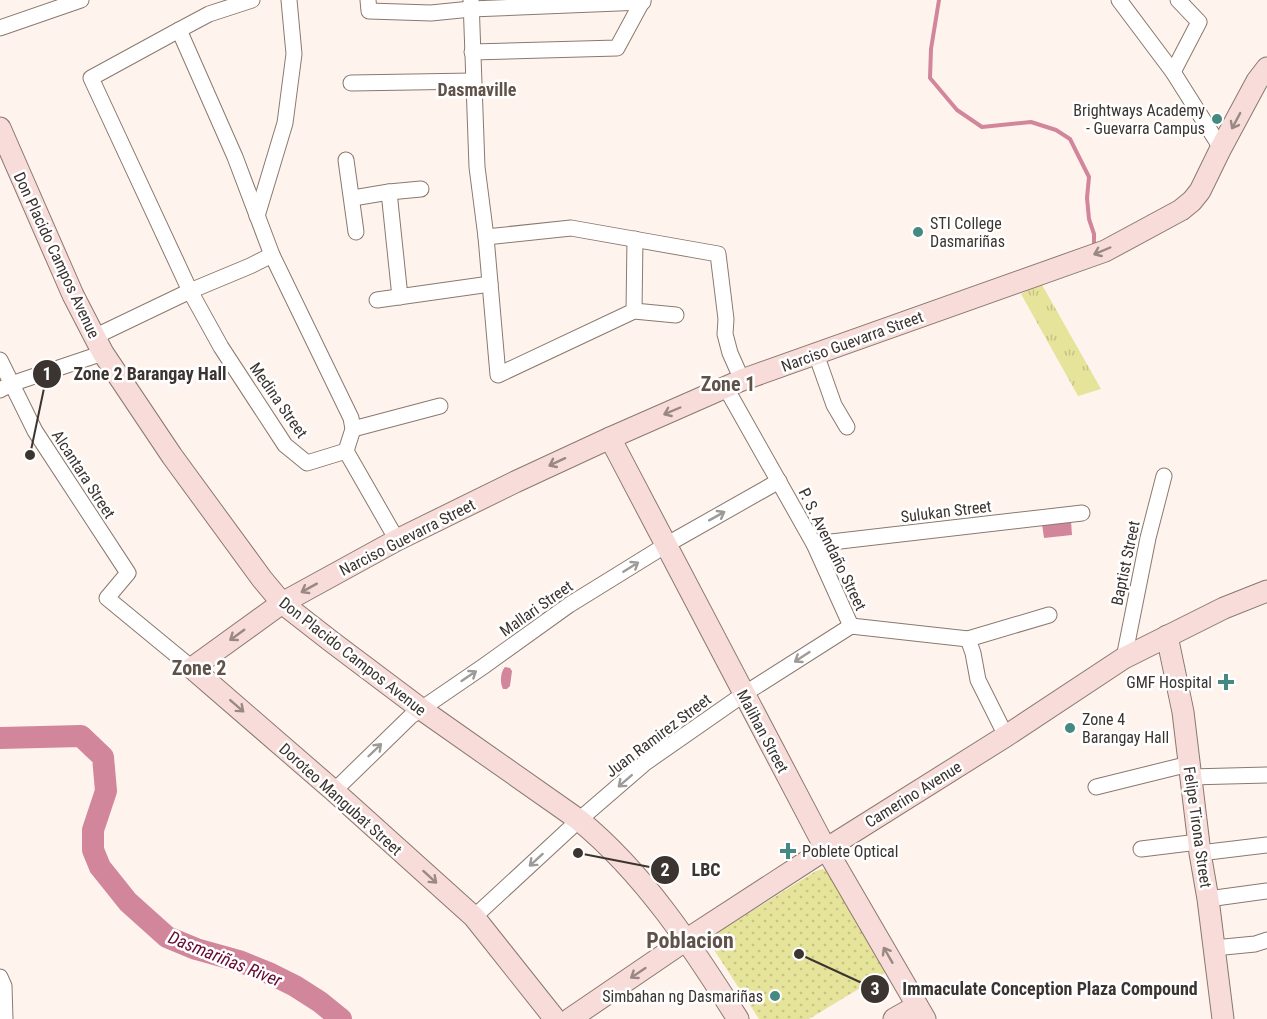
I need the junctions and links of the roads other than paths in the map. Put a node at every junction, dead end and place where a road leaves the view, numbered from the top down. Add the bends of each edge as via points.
1 (81, 0) edge
2 (252, 0) edge
3 (289, 0) edge
4 (368, 0) edge
5 (1119, 0) edge
6 (1178, 0) edge
7 (643, 1) edge
8 (471, 5) edge
9 (0, 28) edge
10 (179, 30) junction
11 (472, 52) junction
12 (1173, 72) junction
13 (1266, 72) edge
14 (473, 81) junction
15 (351, 83) dead end
16 (0, 128) edge
17 (1221, 148) junction
18 (346, 160) dead end
19 (421, 189) dead end
20 (389, 192) junction
21 (352, 198) junction
22 (257, 216) junction
23 (356, 232) dead end
24 (486, 237) junction
25 (635, 240) junction
26 (272, 255) junction
27 (490, 284) junction
28 (190, 291) junction
29 (400, 297) junction
30 (377, 300) dead end
31 (634, 311) junction
32 (676, 315) dead end
33 (98, 345) junction
34 (816, 354) junction
35 (0, 360) edge
36 (734, 384) junction
37 (6, 387) edge
38 (440, 406) dead end
39 (847, 427) dead end
40 (353, 429) junction
41 (610, 438) junction
42 (346, 451) junction
43 (1164, 476) dead end
44 (779, 481) junction
45 (1082, 513) dead end
46 (397, 540) junction
47 (814, 544) junction
48 (666, 545) junction
49 (1267, 591) edge
50 (107, 598) joint
51 (282, 603) junction
52 (1049, 615) dead end
53 (851, 626) junction
54 (1167, 636) junction
55 (968, 639) junction
56 (1124, 658) junction
57 (192, 668) junction
58 (744, 694) junction
59 (421, 709) junction
60 (1006, 736) junction
61 (1190, 770) junction
62 (1267, 775) edge
63 (1096, 787) dead end
64 (334, 791) junction
65 (579, 820) junction
66 (1267, 845) edge
67 (1199, 847) junction
68 (826, 849) junction
69 (1141, 849) dead end
70 (1267, 891) edge
71 (1208, 899) junction
72 (474, 917) junction
73 (686, 940) junction
74 (1267, 940) edge
75 (1214, 948) junction
76 (0, 977) edge
77 (921, 1012) edge
78 (5, 1019) edge
79 (555, 1019) edge
80 (570, 1019) edge
81 (738, 1019) edge
82 (894, 1019) edge
83 (1223, 1019) edge

1 - 9 street
2 - 10 street via 208,14
3 - 22 street via 294,54 285,123
4 - 8 street via 369,11 431,13
5 - 12 street
6 - 12 street via 1199,22
7 - 8 street
7 - 11 street via 616,48
8 - 11 street
10 - 22 street
10 - 28 street via 91,78
11 - 14 street
12 - 17 street
13 -> 17 street, Narciso Guevarra Street via 1257,81
14 - 15 street
14 - 24 street via 477,167
16 - 33 street, Don Placido Campos Avenue
17 -> 34 street, Narciso Guevarra Street via 1192,201 1105,251
18 - 21 street
19 - 20 street
20 - 21 street
20 - 29 street
21 - 23 street
22 - 26 street
24 - 25 street via 571,228
24 - 27 street
25 - 31 street
25 - 36 street, P. S. Avendaño Street via 718,254
26 - 28 street
26 - 40 street
27 - 29 street
27 - 31 street via 498,375
28 - 33 street
28 - 42 street, Medina Street via 220,348 285,445 307,463
29 - 30 street
31 - 32 street
33 - 37 street
33 - 51 street, Don Placido Campos Avenue via 172,456
34 - 36 street, Narciso Guevarra Street
34 - 39 street via 834,405
35 - 37 street
36 -> 41 street, Narciso Guevarra Street
36 - 44 street, P. S. Avendaño Street
37 - 50 street, Alcantara Street via 128,573
38 - 40 street
40 - 42 street
41 -> 46 street, Narciso Guevarra Street
41 - 48 street, Malihan Street
42 - 46 street
43 - 56 street, Baptist Street
44 - 47 street, P. S. Avendaño Street
48 -> 44 street, Mallari Street
45 - 47 street, Sulukan Street
46 -> 51 street, Narciso Guevarra Street
47 - 53 street, P. S. Avendaño Street
48 - 58 street, Malihan Street
59 -> 48 street, Mallari Street via 569,605
49 - 54 street, Camerino Avenue
50 - 57 street, Doroteo Mangubat Street
51 -> 57 street, Narciso Guevarra Street
51 - 59 street, Don Placido Campos Avenue
52 - 55 street
53 - 55 street, P. S. Avendaño Street
53 -> 58 street, Juan Ramirez Street
54 - 56 street, Camerino Avenue
54 - 61 street, Felipe Tirona Street
55 - 60 street via 978,680
56 - 60 street, Camerino Avenue
57 -> 64 street, Doroteo Mangubat Street
58 -> 65 street, Juan Ramirez Street via 645,763
58 - 68 street, Malihan Street
64 -> 59 street, Mallari Street
59 - 65 street, Don Placido Campos Avenue
60 - 68 street, Camerino Avenue
61 - 62 street
61 - 63 street
61 - 67 street, Felipe Tirona Street
64 -> 72 street, Doroteo Mangubat Street
65 -> 72 street, Juan Ramirez Street
65 - 73 street, Don Placido Campos Avenue via 647,888
66 - 67 street
67 - 69 street
67 - 71 street, Felipe Tirona Street
68 - 73 street, Camerino Avenue
77 -> 68 street, Malihan Street
70 - 71 street
71 - 75 street, Felipe Tirona Street
72 - 79 street, Doroteo Mangubat Street
73 -> 80 street, Camerino Avenue
73 - 81 street, Don Placido Campos Avenue
74 - 75 street
75 - 83 street, Felipe Tirona Street
76 - 78 street
77 - 82 street

